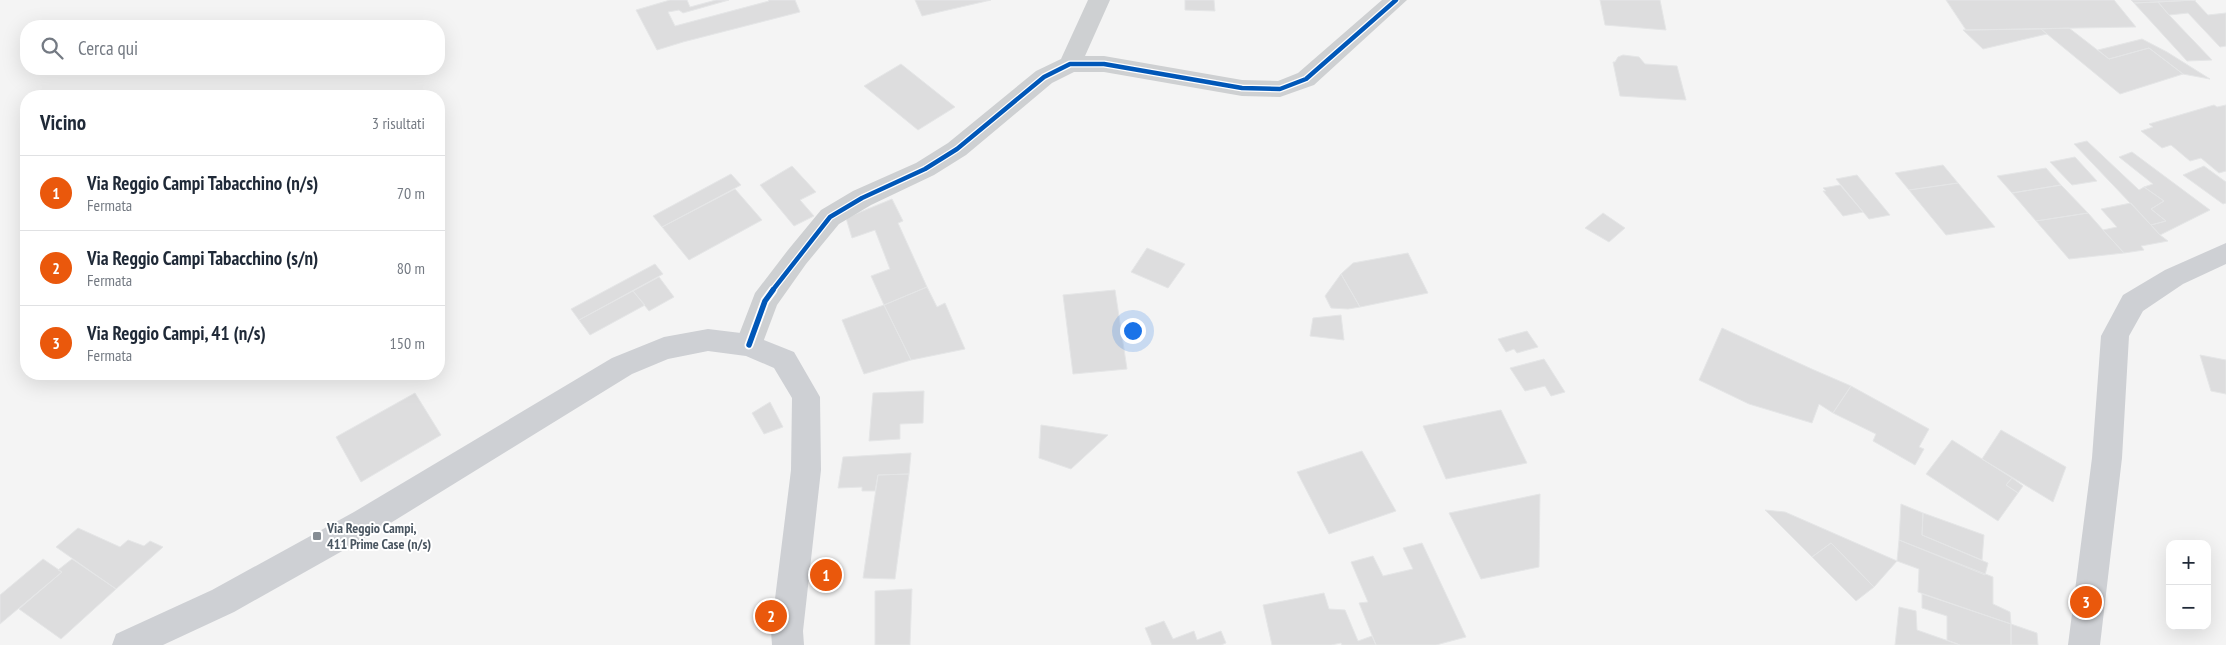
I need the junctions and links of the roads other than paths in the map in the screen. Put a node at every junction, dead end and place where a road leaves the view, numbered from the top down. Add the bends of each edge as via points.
1 (1099, 0) edge
2 (1396, 0) edge
3 (1070, 64) junction
4 (2226, 253) edge
5 (749, 345) junction
6 (128, 645) edge
7 (788, 645) edge
8 (2084, 645) edge

1 - 3 street
2 - 3 street via 1306,79 1280,89 1242,88 1104,64
3 - 5 street via 1044,76 949,154 830,217 765,301
4 - 8 main road via 2174,278 2133,303 2115,336 2107,458
5 - 6 main road via 708,340 664,348 622,366 364,522 223,601
5 - 7 main road via 784,360 806,397 806,470

